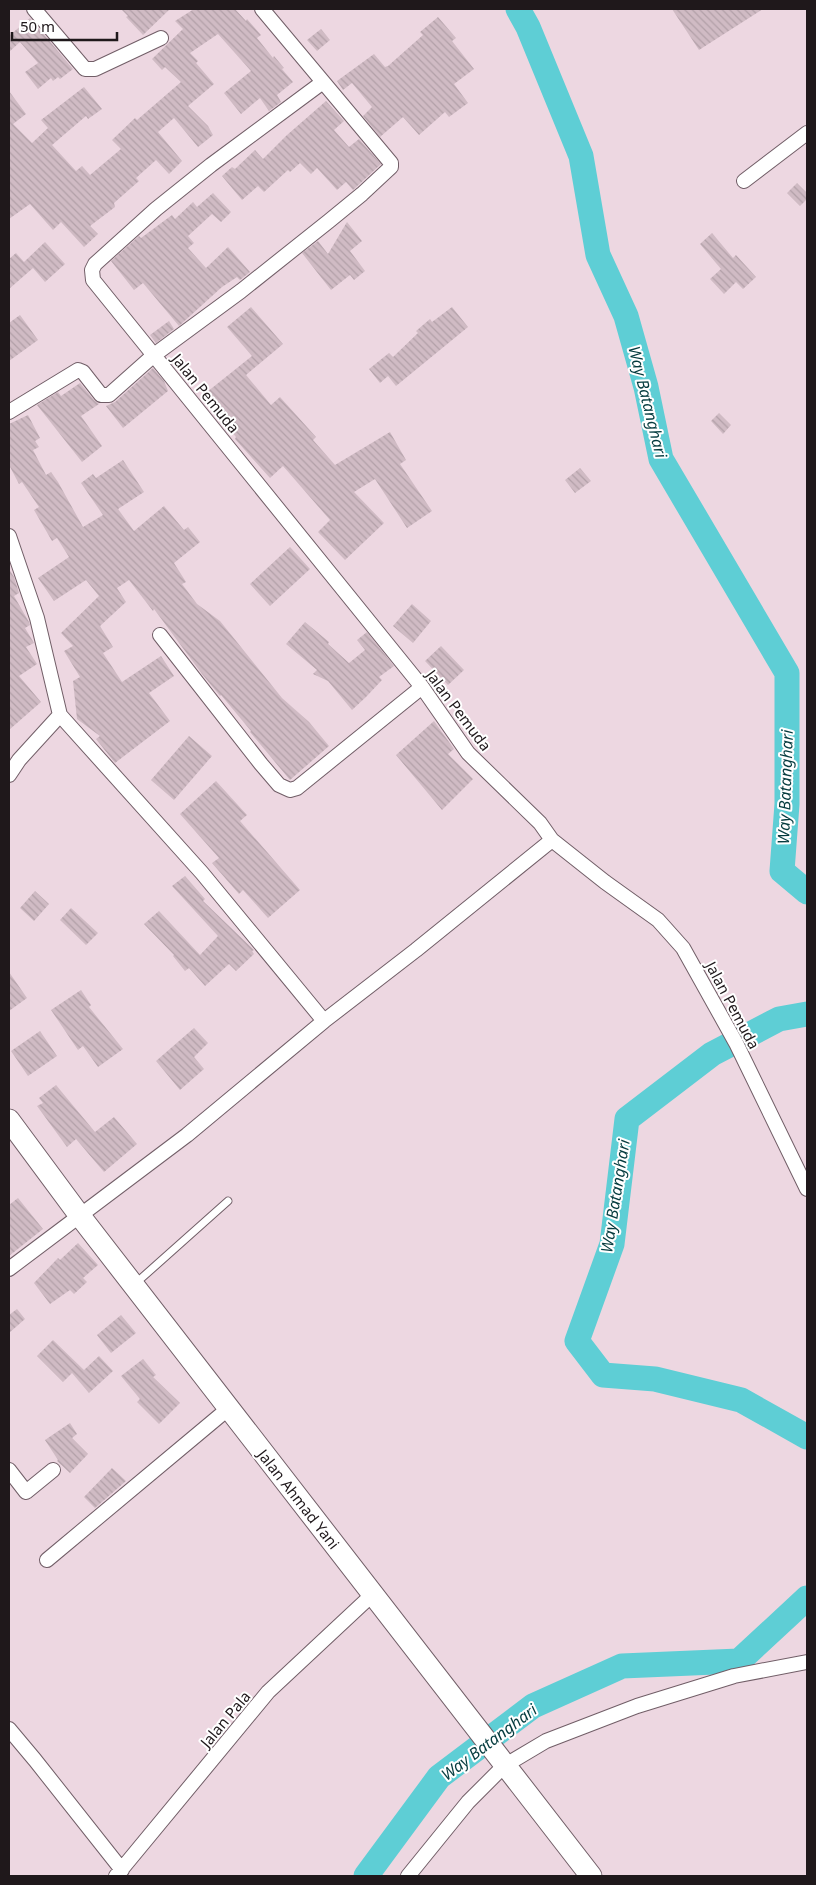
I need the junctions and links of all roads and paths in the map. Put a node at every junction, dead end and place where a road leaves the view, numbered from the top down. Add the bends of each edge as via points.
1 (34, 9) edge
2 (262, 9) edge
3 (162, 38) dead end
4 (322, 82) junction
5 (807, 132) edge
6 (744, 182) dead end
7 (154, 355) junction
8 (9, 412) edge
9 (9, 536) edge
10 (160, 635) dead end
11 (422, 687) junction
12 (60, 715) junction
13 (9, 775) edge
14 (552, 840) junction
15 (324, 1021) junction
16 (9, 1120) edge
17 (807, 1189) edge
18 (228, 1201) dead end
19 (80, 1216) junction
20 (9, 1269) edge
21 (134, 1285) junction
22 (230, 1408) junction
23 (9, 1470) edge
24 (53, 1470) dead end
25 (47, 1560) dead end
26 (373, 1594) junction
27 (807, 1662) edge
28 (9, 1729) edge
29 (500, 1761) junction
30 (119, 1873) edge
31 (408, 1876) edge
32 (591, 1876) edge

1 - 3 street via 85,69 96,69
2 - 4 street
4 - 7 street, Jalan Pemuda via 156,209 95,264 92,270 94,280
4 - 7 street via 391,163 391,167 249,285
5 - 6 street
7 - 8 street via 106,396 101,395 78,370
7 - 11 street, Jalan Pemuda
9 - 12 street via 37,618
10 - 11 street via 261,764 279,785 290,790 297,788
11 - 14 street, Jalan Pemuda via 468,753 540,823
12 - 13 street
12 - 15 street via 202,873
14 - 15 street
14 - 17 street, Jalan Pemuda via 658,920 683,948 711,995
15 - 19 street via 186,1135
16 - 19 main road, Jalan Ahmad Yani
18 - 21 lane
19 - 20 street
19 - 21 main road, Jalan Ahmad Yani
21 - 22 main road, Jalan Ahmad Yani
22 - 25 street
22 - 26 main road, Jalan Ahmad Yani
23 - 24 street via 26,1492
26 - 29 main road, Jalan Ahmad Yani
26 - 30 street, Jalan Pala via 268,1692
27 - 29 street via 734,1676 637,1706
28 - 30 street
29 - 31 street
29 - 32 main road, Jalan Ahmad Yani

